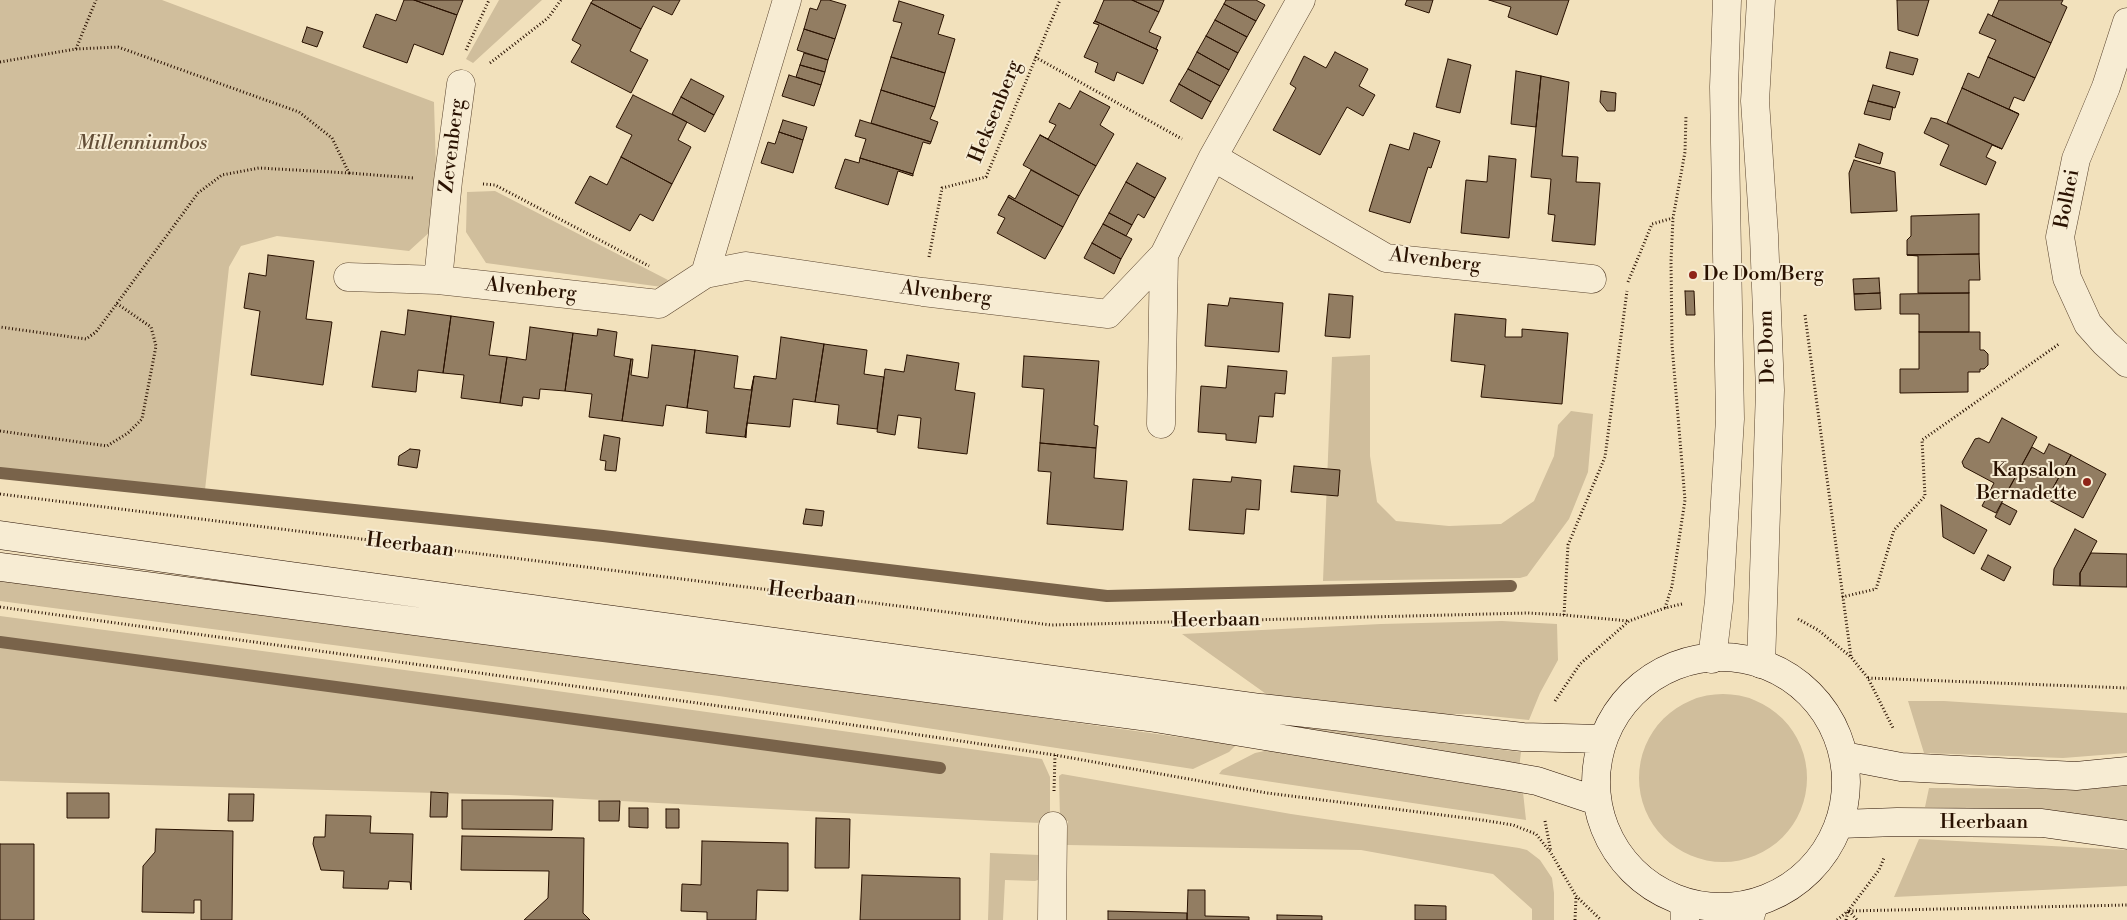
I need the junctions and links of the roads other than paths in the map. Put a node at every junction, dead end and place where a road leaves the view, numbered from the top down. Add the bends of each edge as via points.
1 (787, 0) edge
2 (1301, 0) edge
3 (1727, 0) edge
4 (1760, 0) edge
5 (2127, 22) edge
6 (461, 84) road end
7 (1214, 157) junction
8 (1164, 255) junction
9 (348, 277) dead end
10 (1592, 279) dead end
11 (438, 280) junction
12 (696, 280) junction
13 (2127, 363) edge
14 (1161, 424) dead end
15 (0, 535) edge
16 (0, 567) edge
17 (1712, 659) junction
18 (1761, 664) junction
19 (1602, 739) junction
20 (1844, 756) junction
21 (2127, 771) edge
22 (1597, 801) junction
23 (1840, 824) junction
24 (1054, 826) dead end
25 (2127, 835) edge
26 (1685, 911) edge
27 (1751, 912) edge
28 (1052, 920) edge

1 - 12 main road
2 - 7 main road, Alvenberg
3 - 17 main road, De Dom via 1724,87 1730,418 1719,601
4 - 18 main road, De Dom via 1755,101 1770,390
5 - 13 main road, Bolhei via 2106,87 2076,159 2060,238 2068,278 2088,324
6 - 11 main road, Zevenberg
7 - 8 main road, Alvenberg
7 - 10 main road, Alvenberg via 1386,258
8 - 12 main road, Alvenberg via 1108,314 923,292 746,266
8 - 14 main road, Alvenberg
9 - 11 main road, Alvenberg
11 - 12 main road, Alvenberg via 659,304
15 - 19 main road via 1261,708 1523,737
16 - 22 main road via 1150,717 1537,781
17 - 18 main road via 1735,657
17 - 19 main road via 1693,660 1654,675 1623,703
18 - 20 main road via 1806,689 1830,720
19 - 22 main road via 1595,776
20 - 21 main road via 1910,768 2076,776
20 - 23 main road via 1847,791
22 - 26 main road via 1616,852 1646,884
23 - 25 main road, Heerbaan via 2042,823
23 - 27 main road via 1820,860 1791,887
24 - 28 main road
26 - 27 main road via 1719,909

